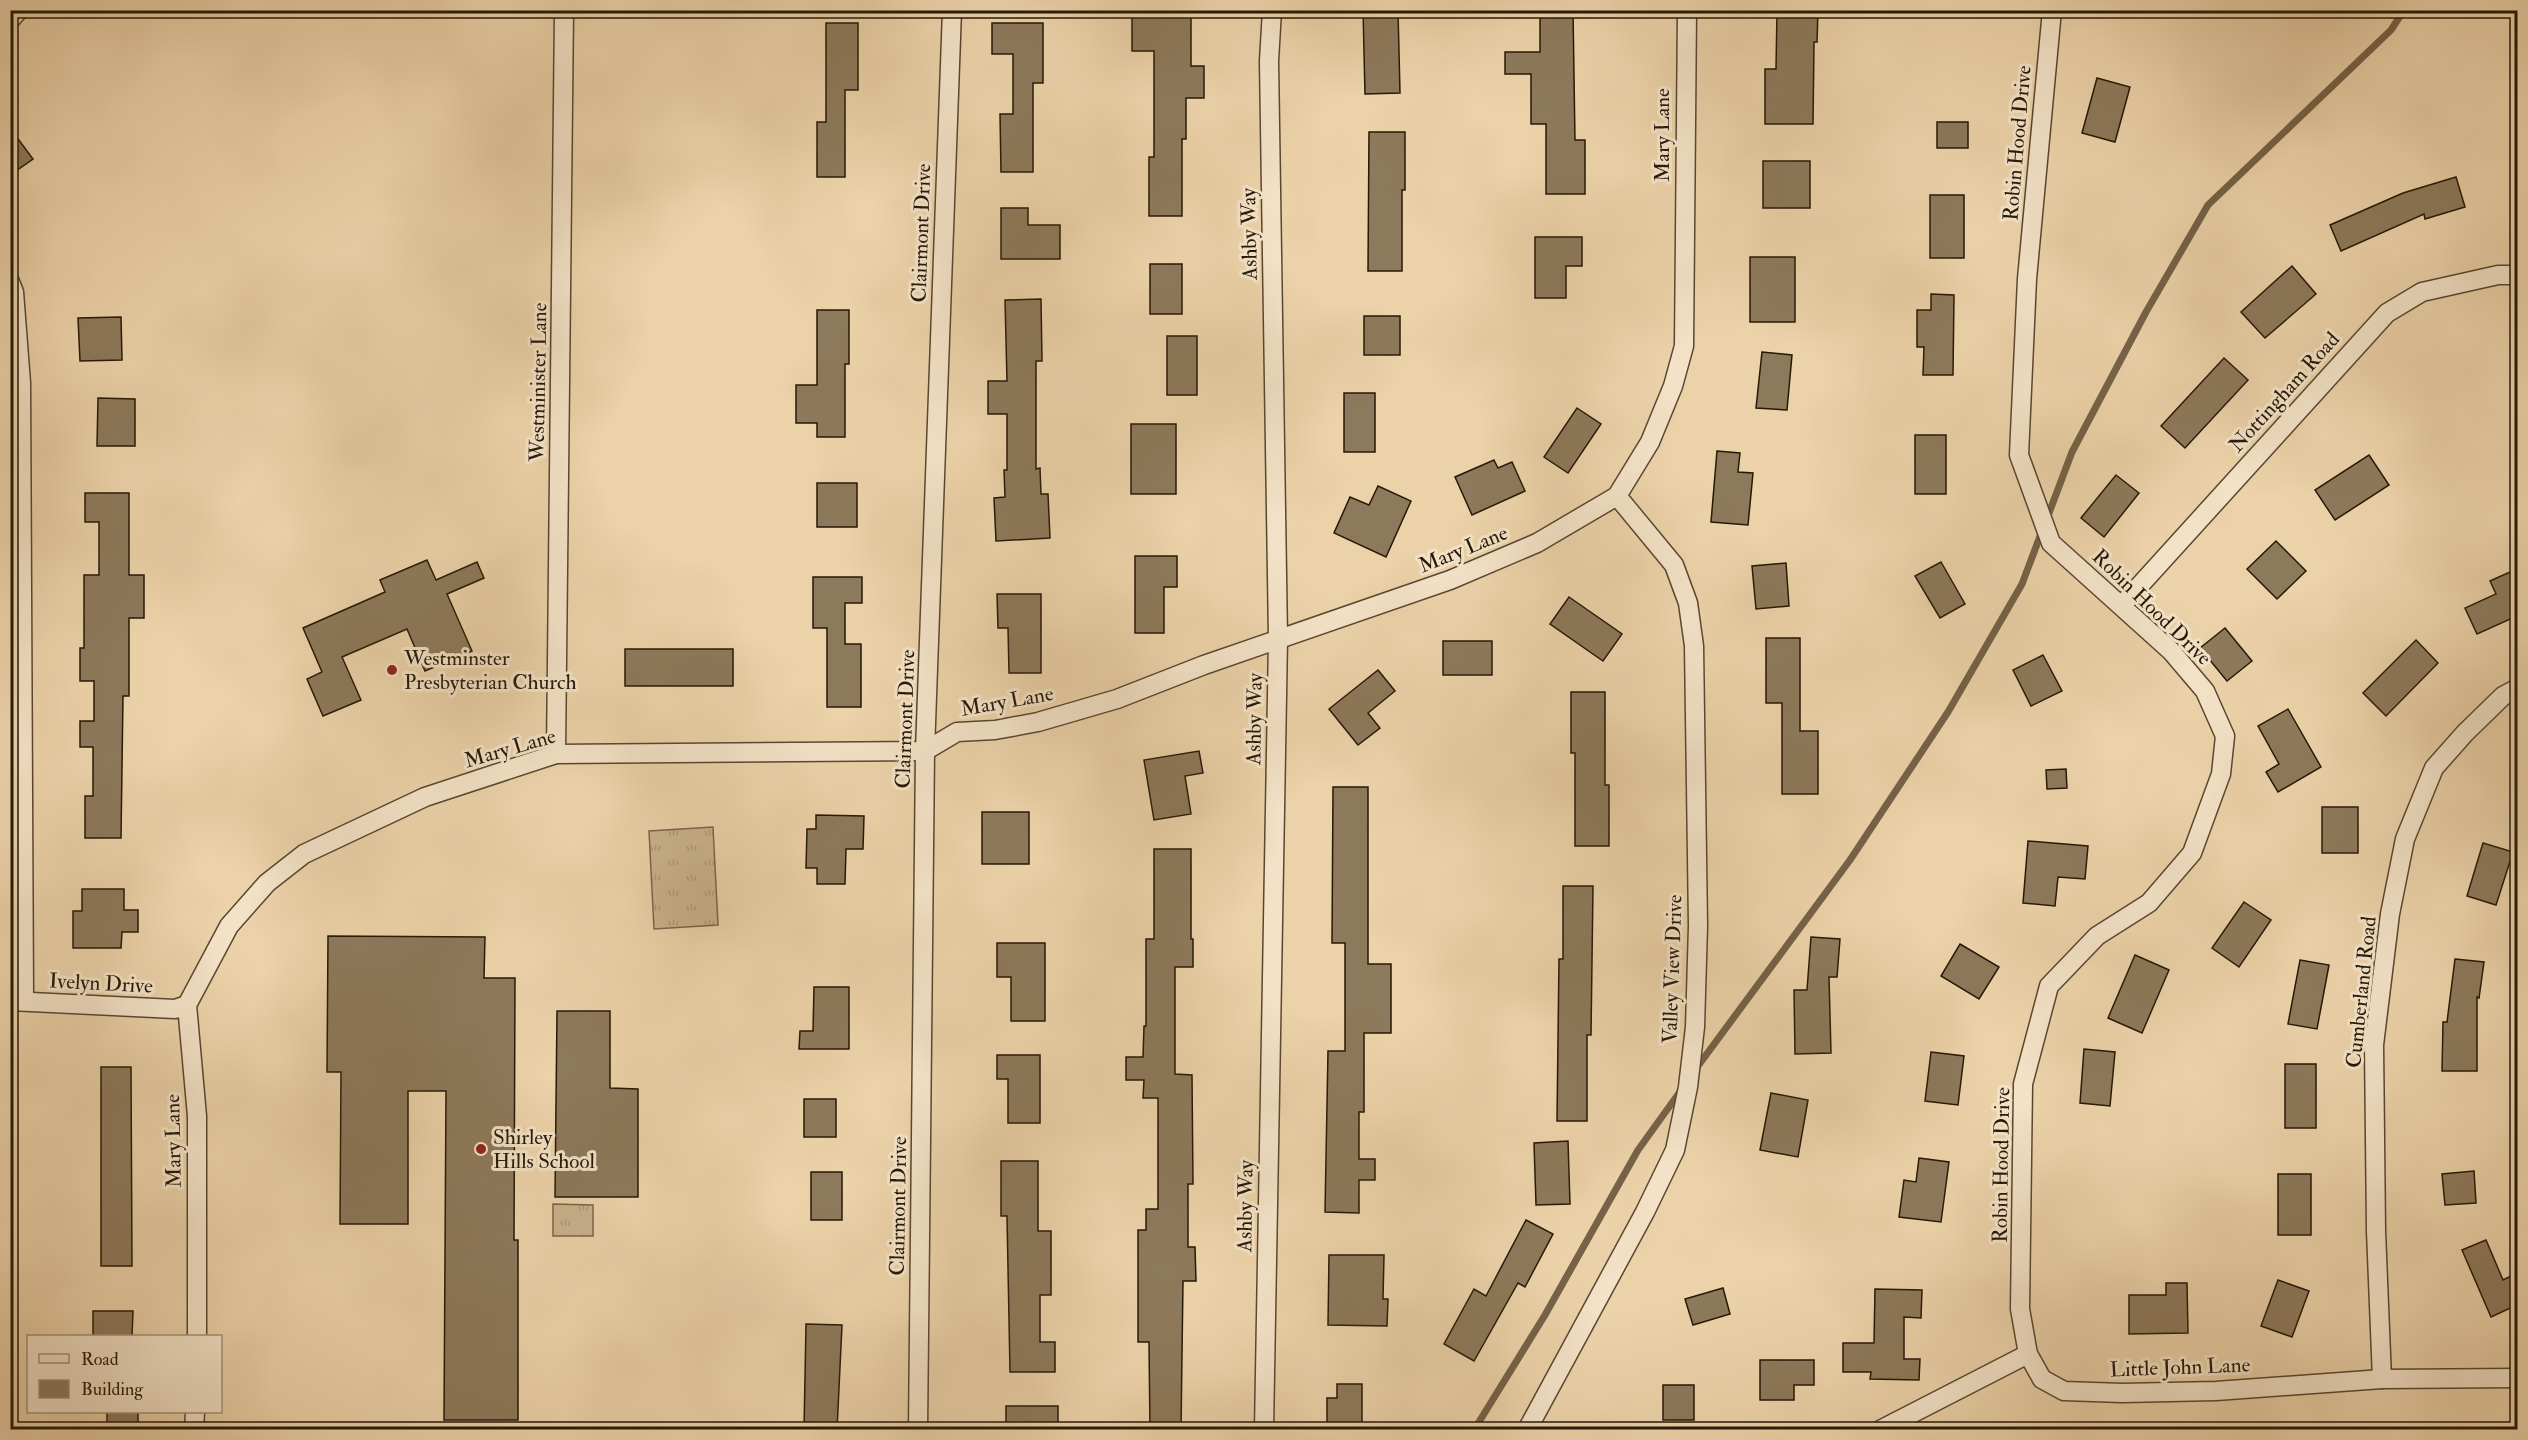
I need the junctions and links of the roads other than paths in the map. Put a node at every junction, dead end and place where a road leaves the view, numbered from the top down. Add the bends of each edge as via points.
1 (19, 10) edge
2 (564, 10) edge
3 (952, 10) edge
4 (1272, 10) edge
5 (1687, 10) edge
6 (2052, 10) edge
7 (10, 20) edge
8 (2517, 275) edge
9 (10, 282) edge
10 (1617, 495) junction
11 (2122, 605) junction
12 (1278, 639) junction
13 (2517, 688) edge
14 (926, 751) junction
15 (556, 754) junction
16 (17, 1001) edge
17 (187, 1005) junction
18 (196, 1335) edge
19 (2028, 1354) junction
20 (2517, 1378) edge
21 (2382, 1380) junction
22 (195, 1413) edge
23 (1534, 1428) edge
24 (194, 1430) edge
25 (918, 1430) edge
26 (1264, 1430) edge
27 (1880, 1430) edge

1 - 7 street
2 - 15 street, Westminister Lane
3 - 14 street, Clairmont Drive
4 - 12 street, Ashby Way via 1269,61
5 - 10 street, Mary Lane via 1684,346 1650,442
6 - 11 street, Robin Hood Drive via 2027,279 2019,455 2051,543
8 - 11 street, Nottingham Road via 2498,275 2422,292 2387,313
9 - 16 street via 21,383
10 - 12 street, Mary Lane via 1537,543 1450,580
10 - 23 street, Valley View Drive via 1674,565 1688,603 1694,646 1698,926 1695,1027 1675,1150
11 - 19 street, Robin Hood Drive via 2171,651 2205,691 2225,736 2221,774 2192,853 2149,903 2097,936 2049,986 2023,1084 2020,1309
12 - 14 street, Mary Lane via 1117,699 1038,722 957,732
12 - 26 street, Ashby Way
13 - 21 street, Cumberland Road via 2465,733 2434,768 2405,839 2374,1045
14 - 15 street, Mary Lane
14 - 25 street, Clairmont Drive
15 - 17 street, Mary Lane via 425,797 304,854 267,883 229,926
16 - 17 street, Ivelyn Drive via 175,1010
17 - 18 street, Mary Lane via 197,1116
19 - 21 street, Little John Lane via 2042,1380 2064,1391 2216,1391
19 - 27 street
20 - 21 street, Little John Lane
22 - 24 street

